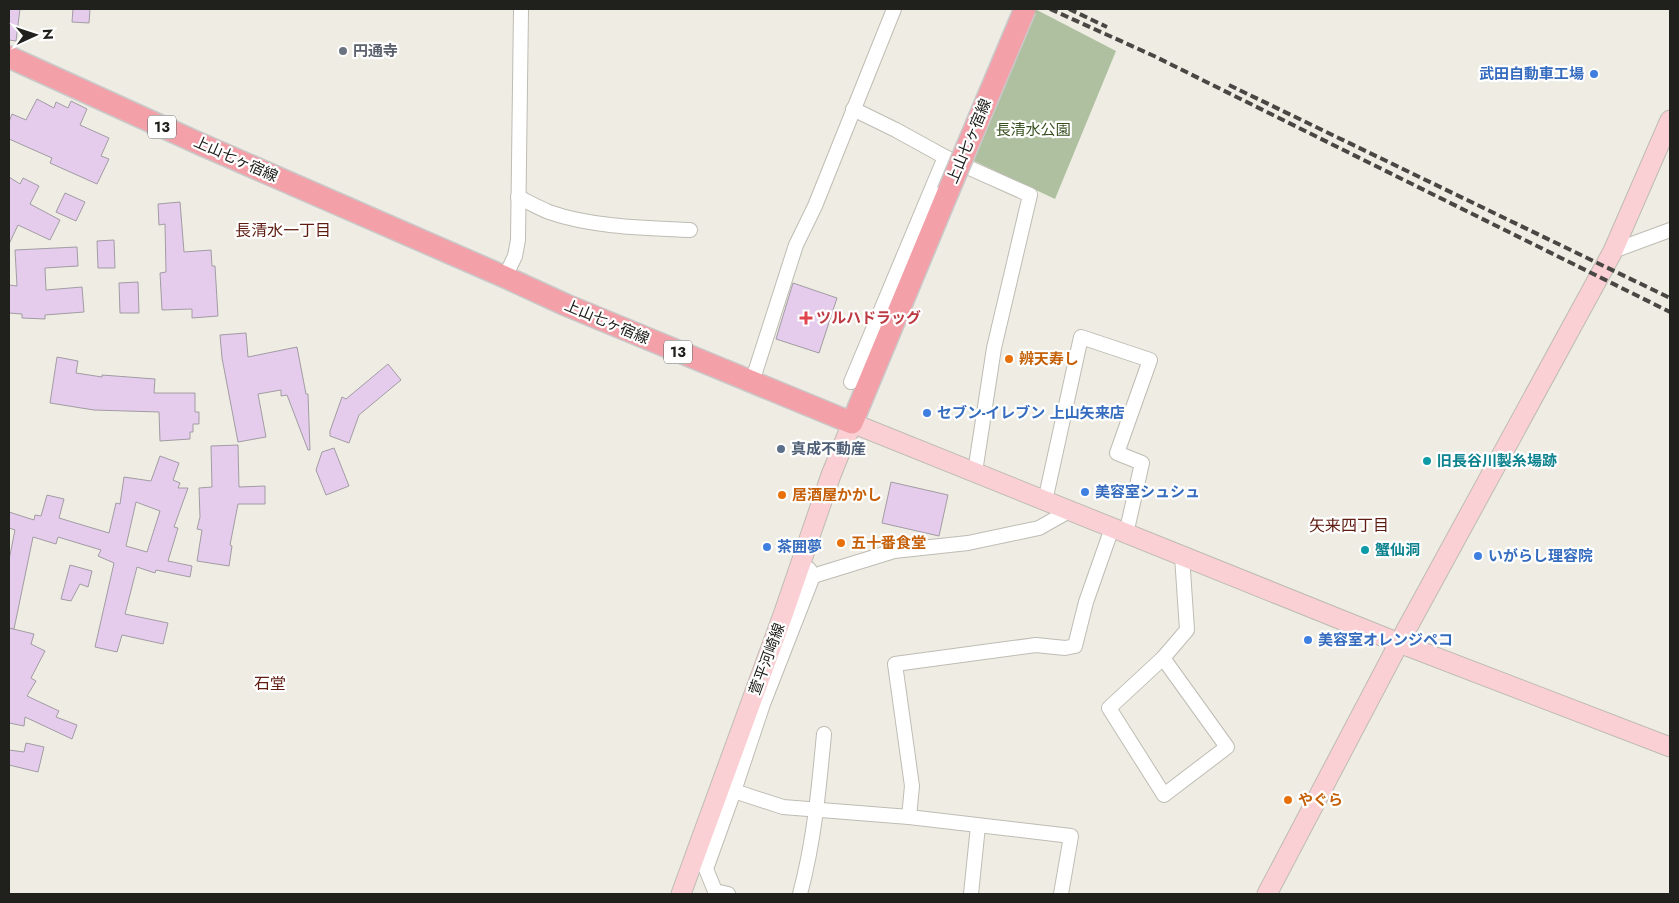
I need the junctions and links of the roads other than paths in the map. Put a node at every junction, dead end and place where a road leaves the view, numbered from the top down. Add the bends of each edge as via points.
1 (521, 9) edge
2 (894, 9) edge
3 (1025, 9) edge
4 (9, 57) edge
5 (852, 109) junction
6 (1670, 120) edge
7 (946, 157) junction
8 (518, 197) junction
9 (690, 230) dead end
10 (1670, 230) edge
11 (1613, 250) junction
12 (505, 277) junction
13 (752, 382) junction
14 (851, 382) dead end
15 (852, 423) junction
16 (975, 472) junction
17 (1045, 501) junction
18 (1069, 511) junction
19 (1119, 531) junction
20 (1182, 556) junction
21 (802, 558) junction
22 (813, 576) junction
23 (1399, 643) junction
24 (1163, 658) junction
25 (824, 734) dead end
26 (1670, 747) edge
27 (734, 791) junction
28 (816, 811) junction
29 (909, 817) junction
30 (978, 826) junction
31 (681, 894) edge
32 (728, 894) edge
33 (800, 894) edge
34 (971, 894) edge
35 (1061, 894) edge
36 (1267, 894) edge

1 - 8 street
2 - 5 street
3 - 15 main road, 上山七ヶ宿線, bridge
4 - 12 main road, 上山七ヶ宿線 / 13
5 - 7 street
5 - 13 street via 815,206 796,245
6 - 11 street
7 - 14 street
7 - 16 street via 1030,195 994,348
8 - 9 street via 549,212 574,218
8 - 12 street via 518,240
10 - 11 street
11 - 23 street
12 - 13 main road, 上山七ヶ宿線 / 13
13 - 15 main road, 上山七ヶ宿線 / 13
15 - 16 street
15 - 21 street, 萱平河崎線
16 - 17 street
17 - 18 street
17 - 19 street via 1081,337 1150,360 1117,453 1142,463
18 - 19 street
18 - 22 street via 1039,528 968,543 894,551
19 - 20 street
19 - 29 street via 1086,602 1075,646 1036,644 895,664 912,786
20 - 23 street
20 - 24 street via 1187,630
21 - 22 street
21 - 31 street, 萱平河崎線
22 - 27 street via 763,704
23 - 26 street
23 - 36 street
24 - 24 street via 1109,708 1164,795 1227,747
25 - 28 street
27 - 28 street via 783,807
27 - 32 street via 706,869 715,891
28 - 29 street
28 - 33 street
29 - 30 street
30 - 34 street
30 - 35 street via 1071,836

